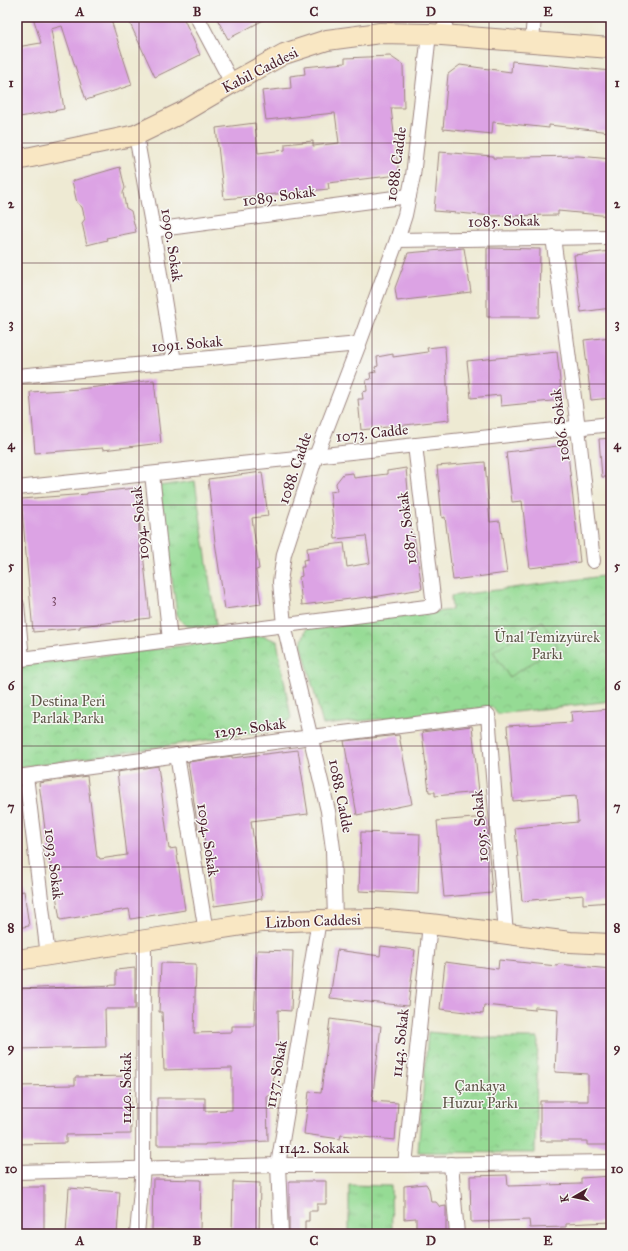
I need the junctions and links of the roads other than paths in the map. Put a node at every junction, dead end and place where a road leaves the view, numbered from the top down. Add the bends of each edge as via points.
1 (197, 17) edge
2 (534, 17) edge
3 (439, 28) edge
4 (532, 42) junction
5 (611, 48) edge
6 (232, 83) junction
7 (136, 135) junction
8 (17, 160) edge
9 (409, 196) junction
10 (153, 230) junction
11 (554, 237) junction
12 (611, 237) edge
13 (398, 240) junction
14 (360, 344) junction
15 (174, 362) junction
16 (17, 376) edge
17 (611, 424) edge
18 (578, 428) junction
19 (415, 445) junction
20 (316, 456) junction
21 (152, 474) junction
22 (17, 488) edge
23 (593, 561) dead end
24 (17, 605) edge
25 (284, 625) junction
26 (170, 640) junction
27 (488, 715) joint
28 (311, 737) junction
29 (177, 755) junction
30 (21, 777) edge
31 (327, 920) junction
32 (430, 924) junction
33 (206, 932) junction
34 (506, 934) junction
35 (144, 941) junction
36 (611, 944) edge
37 (48, 956) junction
38 (17, 960) edge
39 (611, 1162) edge
40 (450, 1164) junction
41 (278, 1165) junction
42 (405, 1165) junction
43 (143, 1168) junction
44 (17, 1172) edge
45 (137, 1234) edge
46 (280, 1234) edge
47 (457, 1234) edge

1 - 6 street
2 - 4 street
3 - 4 main road, Kabil Caddesi
3 - 6 main road, Kabil Caddesi via 327,40 284,54
3 - 9 street, 1088. Cadde
4 - 5 main road, Kabil Caddesi
6 - 7 main road, Kabil Caddesi via 181,113
7 - 8 main road, Kabil Caddesi
7 - 10 street, 1090. Sokak
9 - 10 street, 1089. Sokak
9 - 13 street, 1088. Cadde
10 - 15 street, 1090. Sokak
11 - 12 street, 1085. Sokak
11 - 13 street, 1085. Sokak
11 - 18 street, 1086. Sokak
13 - 14 street, 1088. Cadde
14 - 15 street, 1091. Sokak
14 - 20 street, 1088. Cadde
15 - 16 street, 1091. Sokak
17 - 18 street, 1073. Cadde
18 - 19 street, 1073. Cadde
18 - 23 street, 1086. Sokak
19 - 20 street, 1073. Cadde
19 - 25 street, 1087. Sokak via 434,606
20 - 21 street, 1073. Cadde
20 - 25 street, 1088. Cadde via 284,554 280,582
21 - 22 street, 1073. Cadde
21 - 26 street, 1094. Sokak
24 - 26 street via 22,659
25 - 26 street
25 - 28 street, 1088. Cadde
27 - 28 street, 1292. Sokak
27 - 34 street, 1095. Sokak
28 - 29 street, 1292. Sokak
28 - 31 street, 1088. Cadde via 328,811 333,849
29 - 30 street, 1292. Sokak
29 - 33 street, 1094. Sokak
30 - 37 street, 1093. Sokak
31 - 32 main road, Lizbon Caddesi via 376,919
31 - 33 main road, Lizbon Caddesi via 262,922
31 - 41 street, 1137. Sokak
32 - 34 main road, Lizbon Caddesi
32 - 42 street, 1143. Sokak
33 - 35 main road, Lizbon Caddesi
34 - 36 main road, Lizbon Caddesi
35 - 37 main road, Lizbon Caddesi
35 - 43 street, 1140. Sokak
37 - 38 main road, Lizbon Caddesi
39 - 40 street, 1142. Sokak
40 - 42 street, 1142. Sokak
40 - 47 street
41 - 42 street, 1142. Sokak
41 - 43 street, 1142. Sokak
41 - 46 street, 1137. Sokak
43 - 44 street, 1142. Sokak
43 - 45 street, 1140. Sokak

